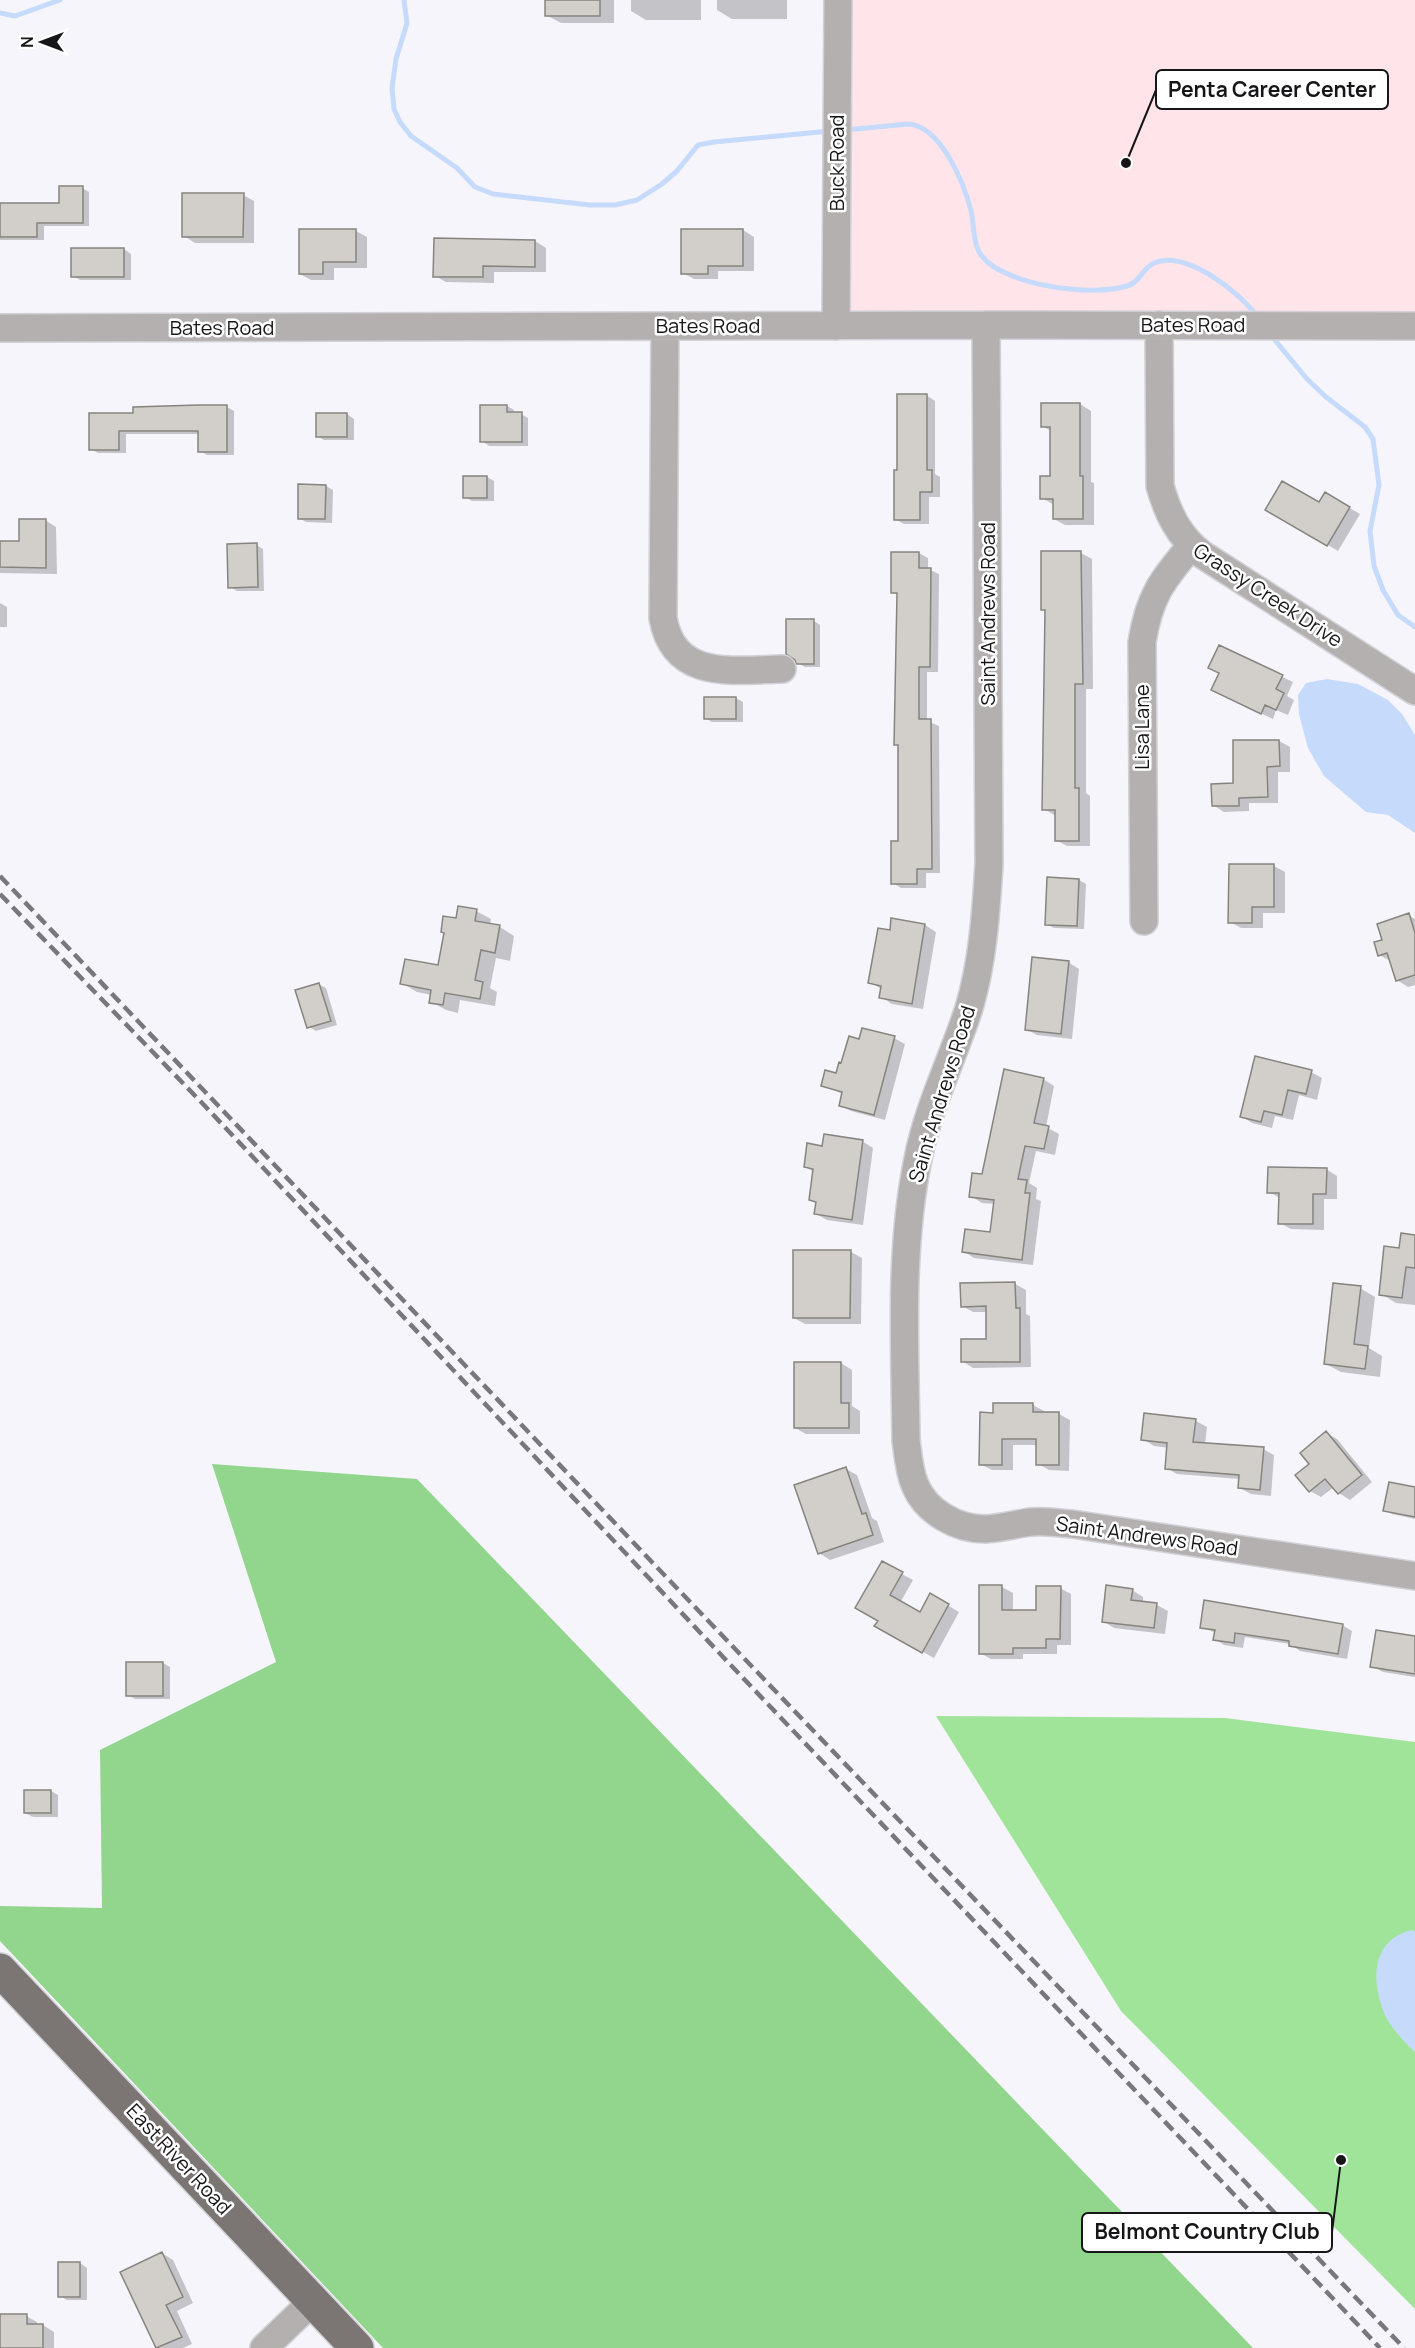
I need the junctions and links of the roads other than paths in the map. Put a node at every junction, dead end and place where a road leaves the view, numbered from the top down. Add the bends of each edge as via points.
1 (838, 0) edge
2 (986, 325) junction
3 (1159, 325) junction
4 (836, 326) junction
5 (1415, 326) edge
6 (665, 327) junction
7 (0, 328) edge
8 (1191, 546) junction
9 (782, 669) dead end
10 (1415, 691) edge
11 (1144, 921) dead end
12 (1415, 1576) edge
13 (0, 1970) edge
14 (313, 2301) junction
15 (264, 2348) edge
16 (357, 2348) edge

1 - 4 street, Buck Road
2 - 3 street, Bates Road
2 - 4 street, Bates Road
2 - 12 street, Saint Andrews Road via 988,886 979,966 969,1007 919,1155 909,1204 904,1255 906,1440 915,1485 935,1512 967,1527 1072,1524
3 - 5 street, Bates Road
3 - 8 street, Grassy Creek Drive via 1160,486 1173,522
4 - 6 street, Bates Road
6 - 7 street, Bates Road
6 - 9 street via 666,635 681,657 705,668
8 - 10 street, Grassy Creek Drive
8 - 11 street, Lisa Lane via 1163,579 1152,601 1142,642
13 - 14 main road, East River Road
14 - 15 street
14 - 16 main road, East River Road

